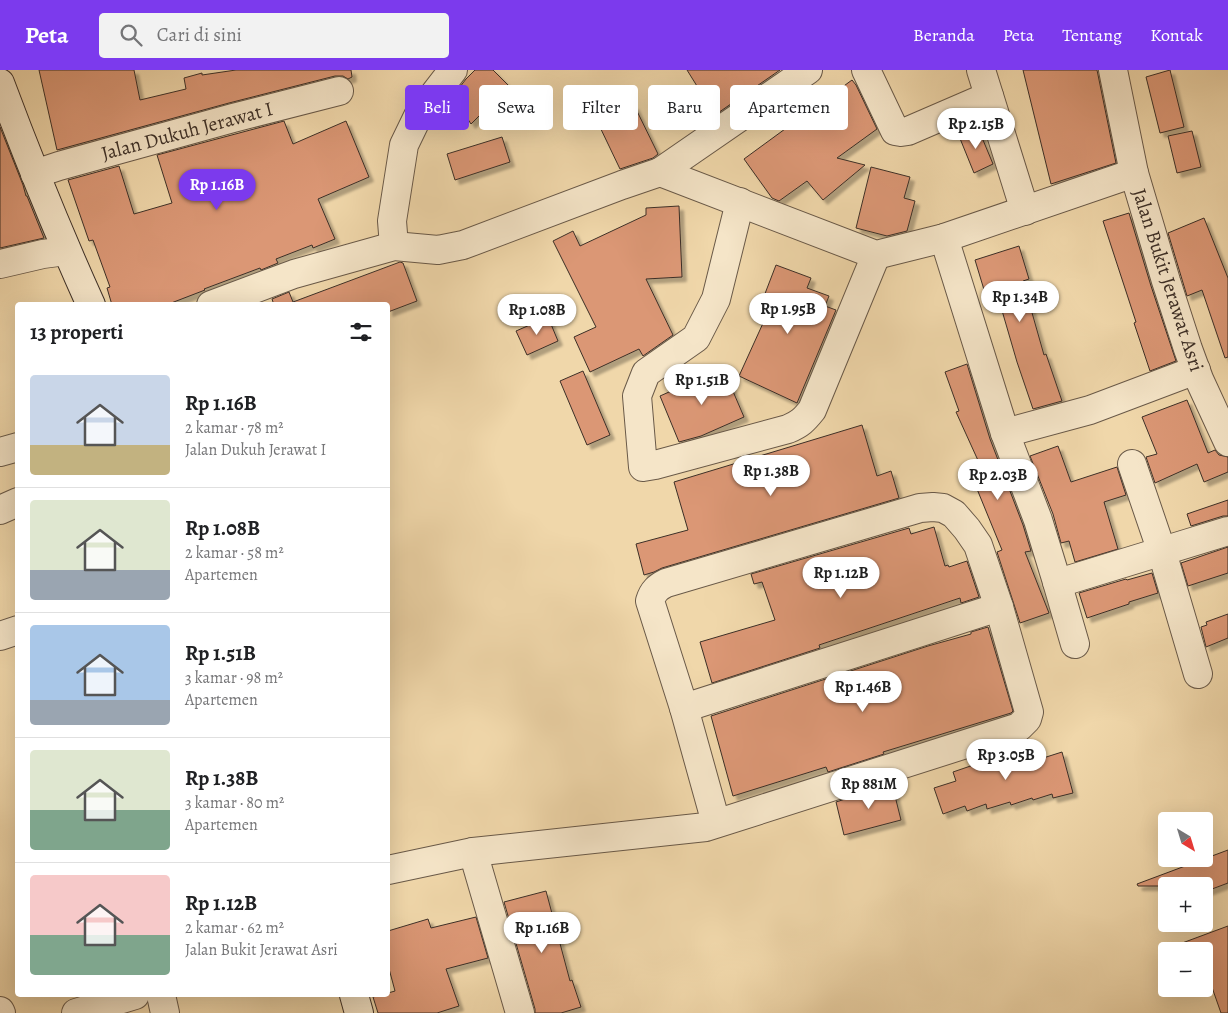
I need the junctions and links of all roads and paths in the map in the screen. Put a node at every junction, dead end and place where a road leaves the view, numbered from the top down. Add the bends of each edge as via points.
1 (453, 70) edge
2 (808, 70) edge
3 (866, 70) edge
4 (981, 70) edge
5 (1113, 70) edge
6 (0, 83) edge
7 (339, 91) dead end
8 (989, 96) junction
9 (660, 172) junction
10 (1134, 173) junction
11 (35, 174) junction
12 (740, 202) junction
13 (1025, 211) junction
14 (944, 238) junction
15 (394, 246) junction
16 (66, 251) junction
17 (876, 255) junction
18 (0, 264) edge
19 (90, 302) edge
20 (219, 302) edge
21 (1196, 370) junction
22 (1005, 433) junction
23 (1228, 442) edge
24 (15, 448) edge
25 (0, 452) edge
26 (1132, 464) dead end
27 (15, 503) edge
28 (0, 510) edge
29 (1228, 531) edge
30 (1162, 552) junction
31 (1057, 582) junction
32 (999, 607) junction
33 (15, 631) edge
34 (0, 636) edge
35 (1075, 644) dead end
36 (1198, 674) dead end
37 (684, 708) junction
38 (716, 823) junction
39 (473, 852) junction
40 (390, 870) edge
41 (128, 997) edge
42 (162, 997) edge
43 (355, 997) edge
44 (76, 1013) edge
45 (166, 1013) edge
46 (359, 1013) edge
47 (520, 1013) edge

1 - 15 street via 419,114 404,146 392,221
2 - 9 street
3 - 8 street via 895,131 908,131
4 - 8 street
5 - 10 street, Jalan Bukit Jerawat Asri
6 - 11 street
7 - 11 street, Jalan Dukuh Jerawat I
8 - 13 street
9 - 12 street
9 - 15 street via 463,244 438,250
10 - 13 street
10 - 21 street, Jalan Bukit Jerawat Asri
11 - 16 street
12 - 17 street
12 - 17 street via 716,299 696,338 646,373 637,396 642,467 788,429 804,420 812,410
13 - 14 street
14 - 17 street
14 - 22 street
15 - 20 street via 294,274
16 - 18 street
16 - 19 street
21 - 22 street via 1090,410
21 - 23 street, Jalan Bukit Jerawat Asri
22 - 31 street
24 - 25 street
26 - 30 street
27 - 28 street
29 - 30 street
30 - 31 street
30 - 36 street
31 - 35 street
32 - 37 street
32 - 37 street via 978,545 954,514 933,507 920,508 666,583 658,588 650,601
32 - 38 street via 1029,712 1027,720 1019,727
33 - 34 street
37 - 38 street
38 - 39 street via 706,827
39 - 40 street
39 - 47 street
41 - 44 street
42 - 45 street
43 - 46 street

